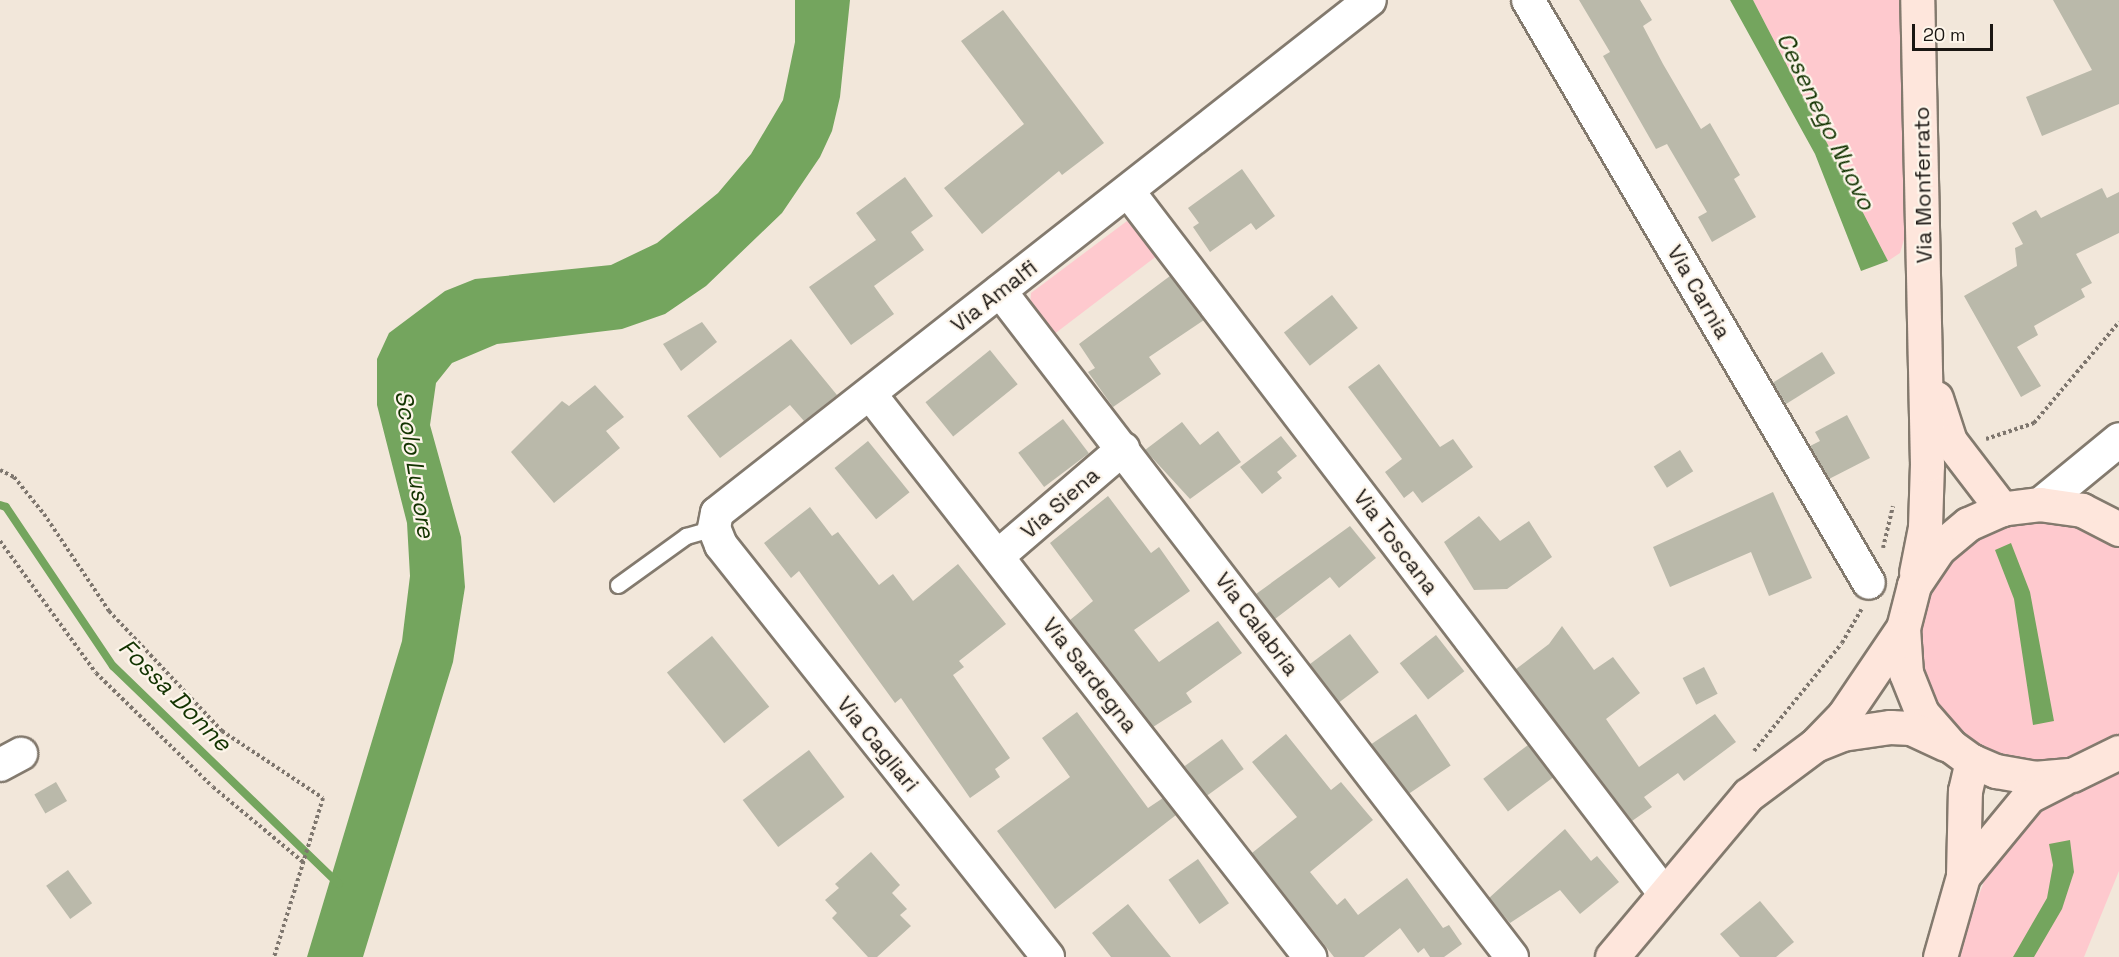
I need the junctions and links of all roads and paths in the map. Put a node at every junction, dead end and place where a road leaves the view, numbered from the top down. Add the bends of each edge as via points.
1 (1370, 0) edge
2 (1528, 0) edge
3 (1917, 0) edge
4 (1128, 190) junction
5 (1000, 291) junction
6 (2119, 322) edge
7 (1927, 370) junction
8 (870, 394) junction
9 (1982, 439) dead end
10 (2119, 439) edge
11 (1123, 449) junction
12 (0, 470) edge
13 (1894, 502) dead end
14 (2040, 504) junction
15 (2002, 509) junction
16 (714, 528) junction
17 (2119, 529) edge
18 (0, 541) edge
19 (998, 556) junction
20 (1869, 583) joint
21 (618, 585) dead end
22 (1914, 585) junction
23 (1903, 628) junction
24 (1815, 746) junction
25 (2119, 752) edge
26 (1961, 753) junction
27 (2072, 775) junction
28 (303, 860) junction
29 (1963, 876) junction
30 (1664, 893) junction
31 (274, 957) edge
32 (1048, 957) edge
33 (1310, 957) edge
34 (1512, 957) edge
35 (1612, 957) edge
36 (1940, 957) edge

1 - 4 street, Via Amalfi
2 - 20 street, Via Carnia
3 - 7 main road, Via Monferrato
4 - 5 street, Via Amalfi
4 - 30 street, Via Toscana
5 - 8 street, Via Amalfi
5 - 11 street, Via Calabria
6 - 9 path via 2034,423 1999,438
7 - 15 main road, Via Monferrato via 1950,441
7 - 22 main road, Via Monferrato via 1925,527
8 - 16 street, Via Amalfi via 717,513
8 - 19 street, Via Sardegna
10 - 14 street
11 - 19 street, Via Siena
11 - 34 street, Via Calabria
12 - 28 path via 14,477 44,514 109,611 222,731 323,798
13 - 20 path via 1890,532
14 - 15 main road
14 - 17 main road via 2082,510
15 - 22 main road via 1968,524 1939,548
16 - 21 lane via 686,536
16 - 32 street, Via Cagliari via 740,571
18 - 28 path via 96,673 213,787
19 - 33 street, Via Sardegna
22 - 23 main road, Via Monferrato
23 - 24 main road via 1844,715
23 - 26 main road via 1905,673 1922,713
24 - 26 main road via 1842,734 1911,728
24 - 30 main road via 1748,795
25 - 27 main road
26 - 27 main road via 1996,771 2034,778
26 - 29 main road via 1965,791
27 - 29 main road via 2029,796
28 - 31 path
29 - 36 main road
30 - 35 main road

